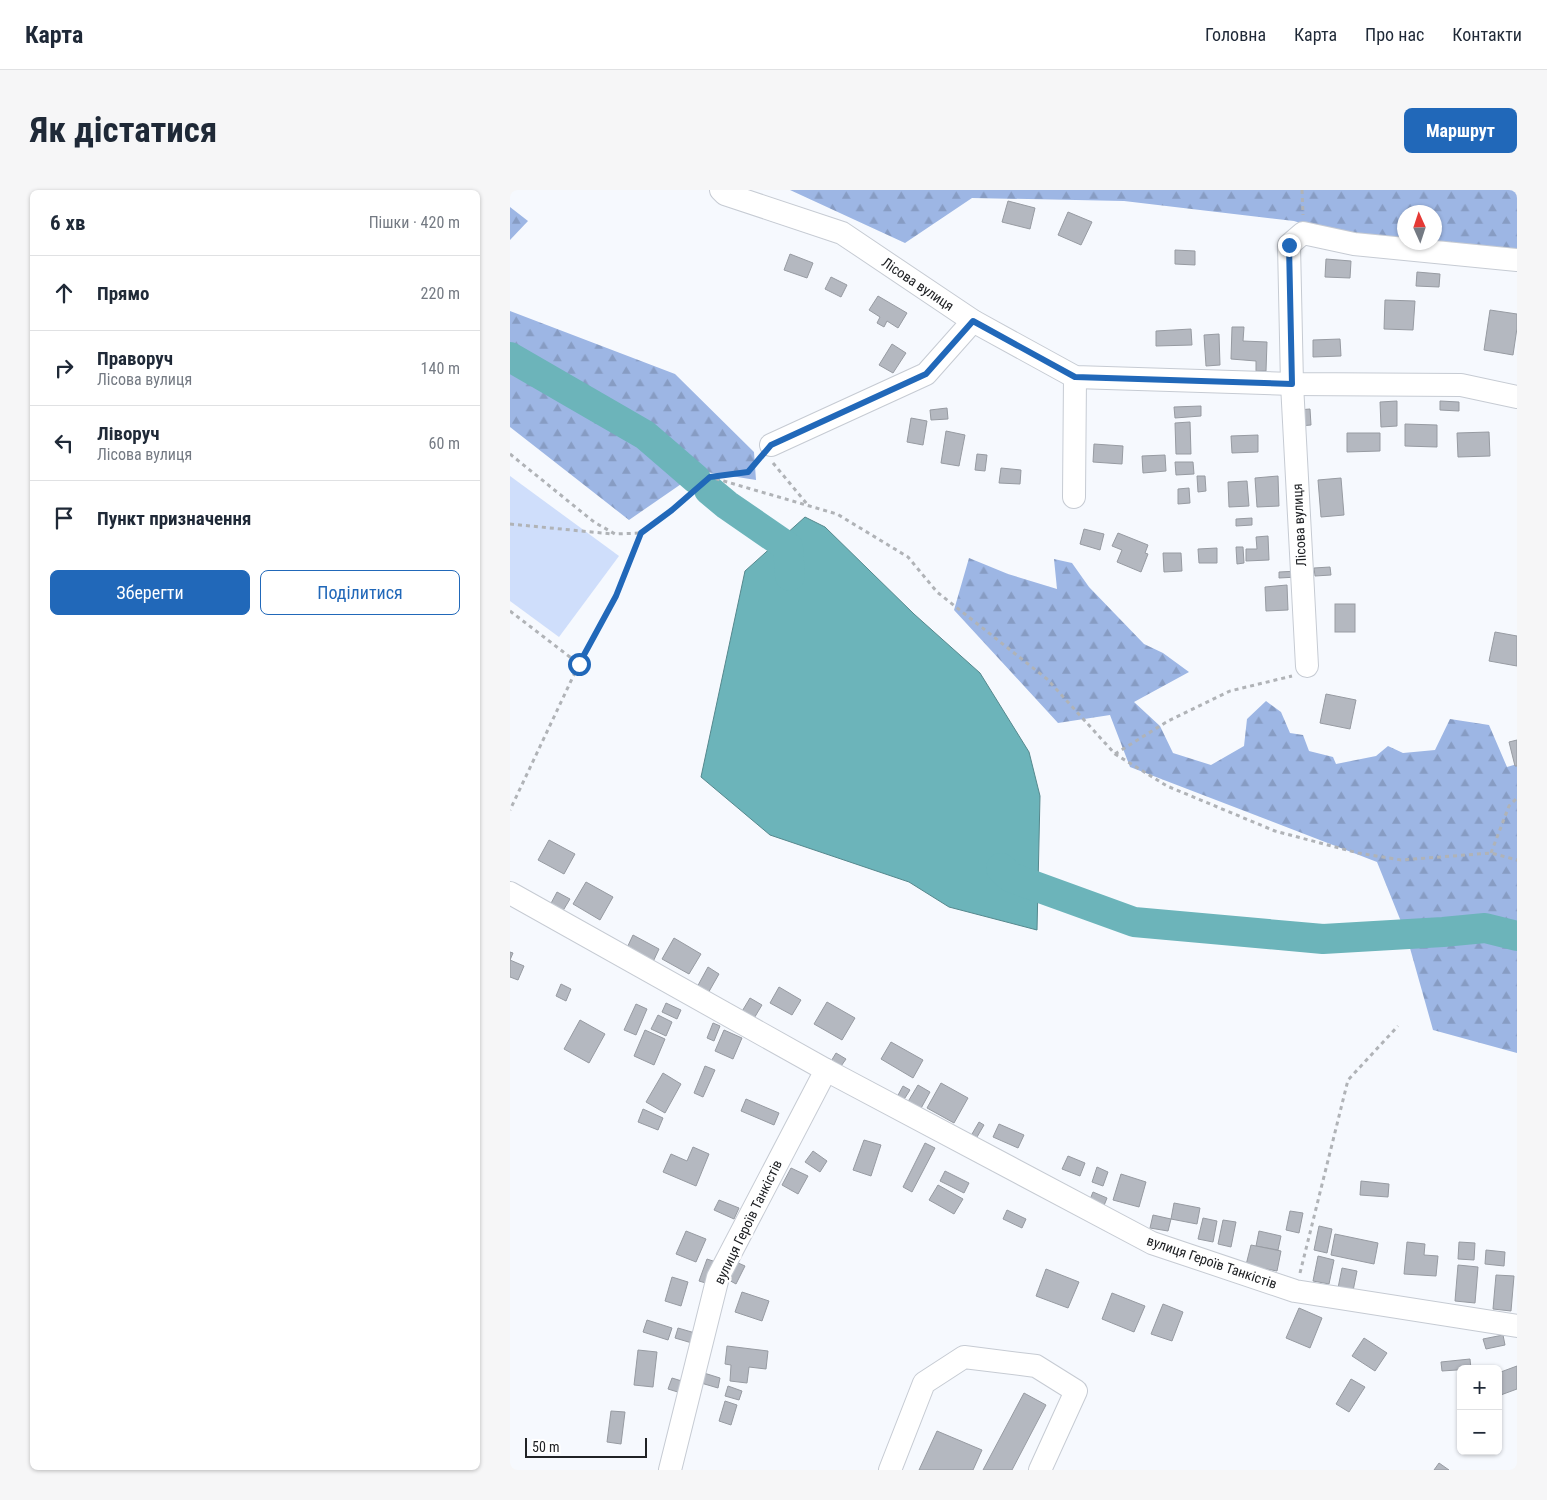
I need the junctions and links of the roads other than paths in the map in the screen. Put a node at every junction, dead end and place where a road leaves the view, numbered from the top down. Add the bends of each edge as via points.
1 (721, 190) edge
2 (1517, 260) edge
3 (973, 321) junction
4 (1075, 377) junction
5 (1292, 384) junction
6 (1517, 398) edge
7 (768, 448) road end
8 (1074, 497) dead end
9 (1307, 666) road end
10 (510, 893) edge
11 (826, 1070) junction
12 (1517, 1326) edge
13 (670, 1470) edge
14 (890, 1470) edge
15 (1040, 1470) edge

1 - 3 street, Лісова вулиця via 842,233
2 - 5 street, Лісова вулиця via 1354,244 1303,234 1289,245
3 - 4 street, Лісова вулиця
3 - 7 street via 926,374
4 - 5 street, Лісова вулиця
4 - 8 street
5 - 6 street, Лісова вулиця via 1461,385
5 - 9 street, Лісова вулиця
10 - 11 street, вулиця Героїв Танкістів
11 - 12 street, вулиця Героїв Танкістів via 1152,1243 1295,1291
11 - 13 street, вулиця Героїв Танкістів via 718,1277
14 - 15 street via 924,1383 964,1357 1036,1366 1076,1391

